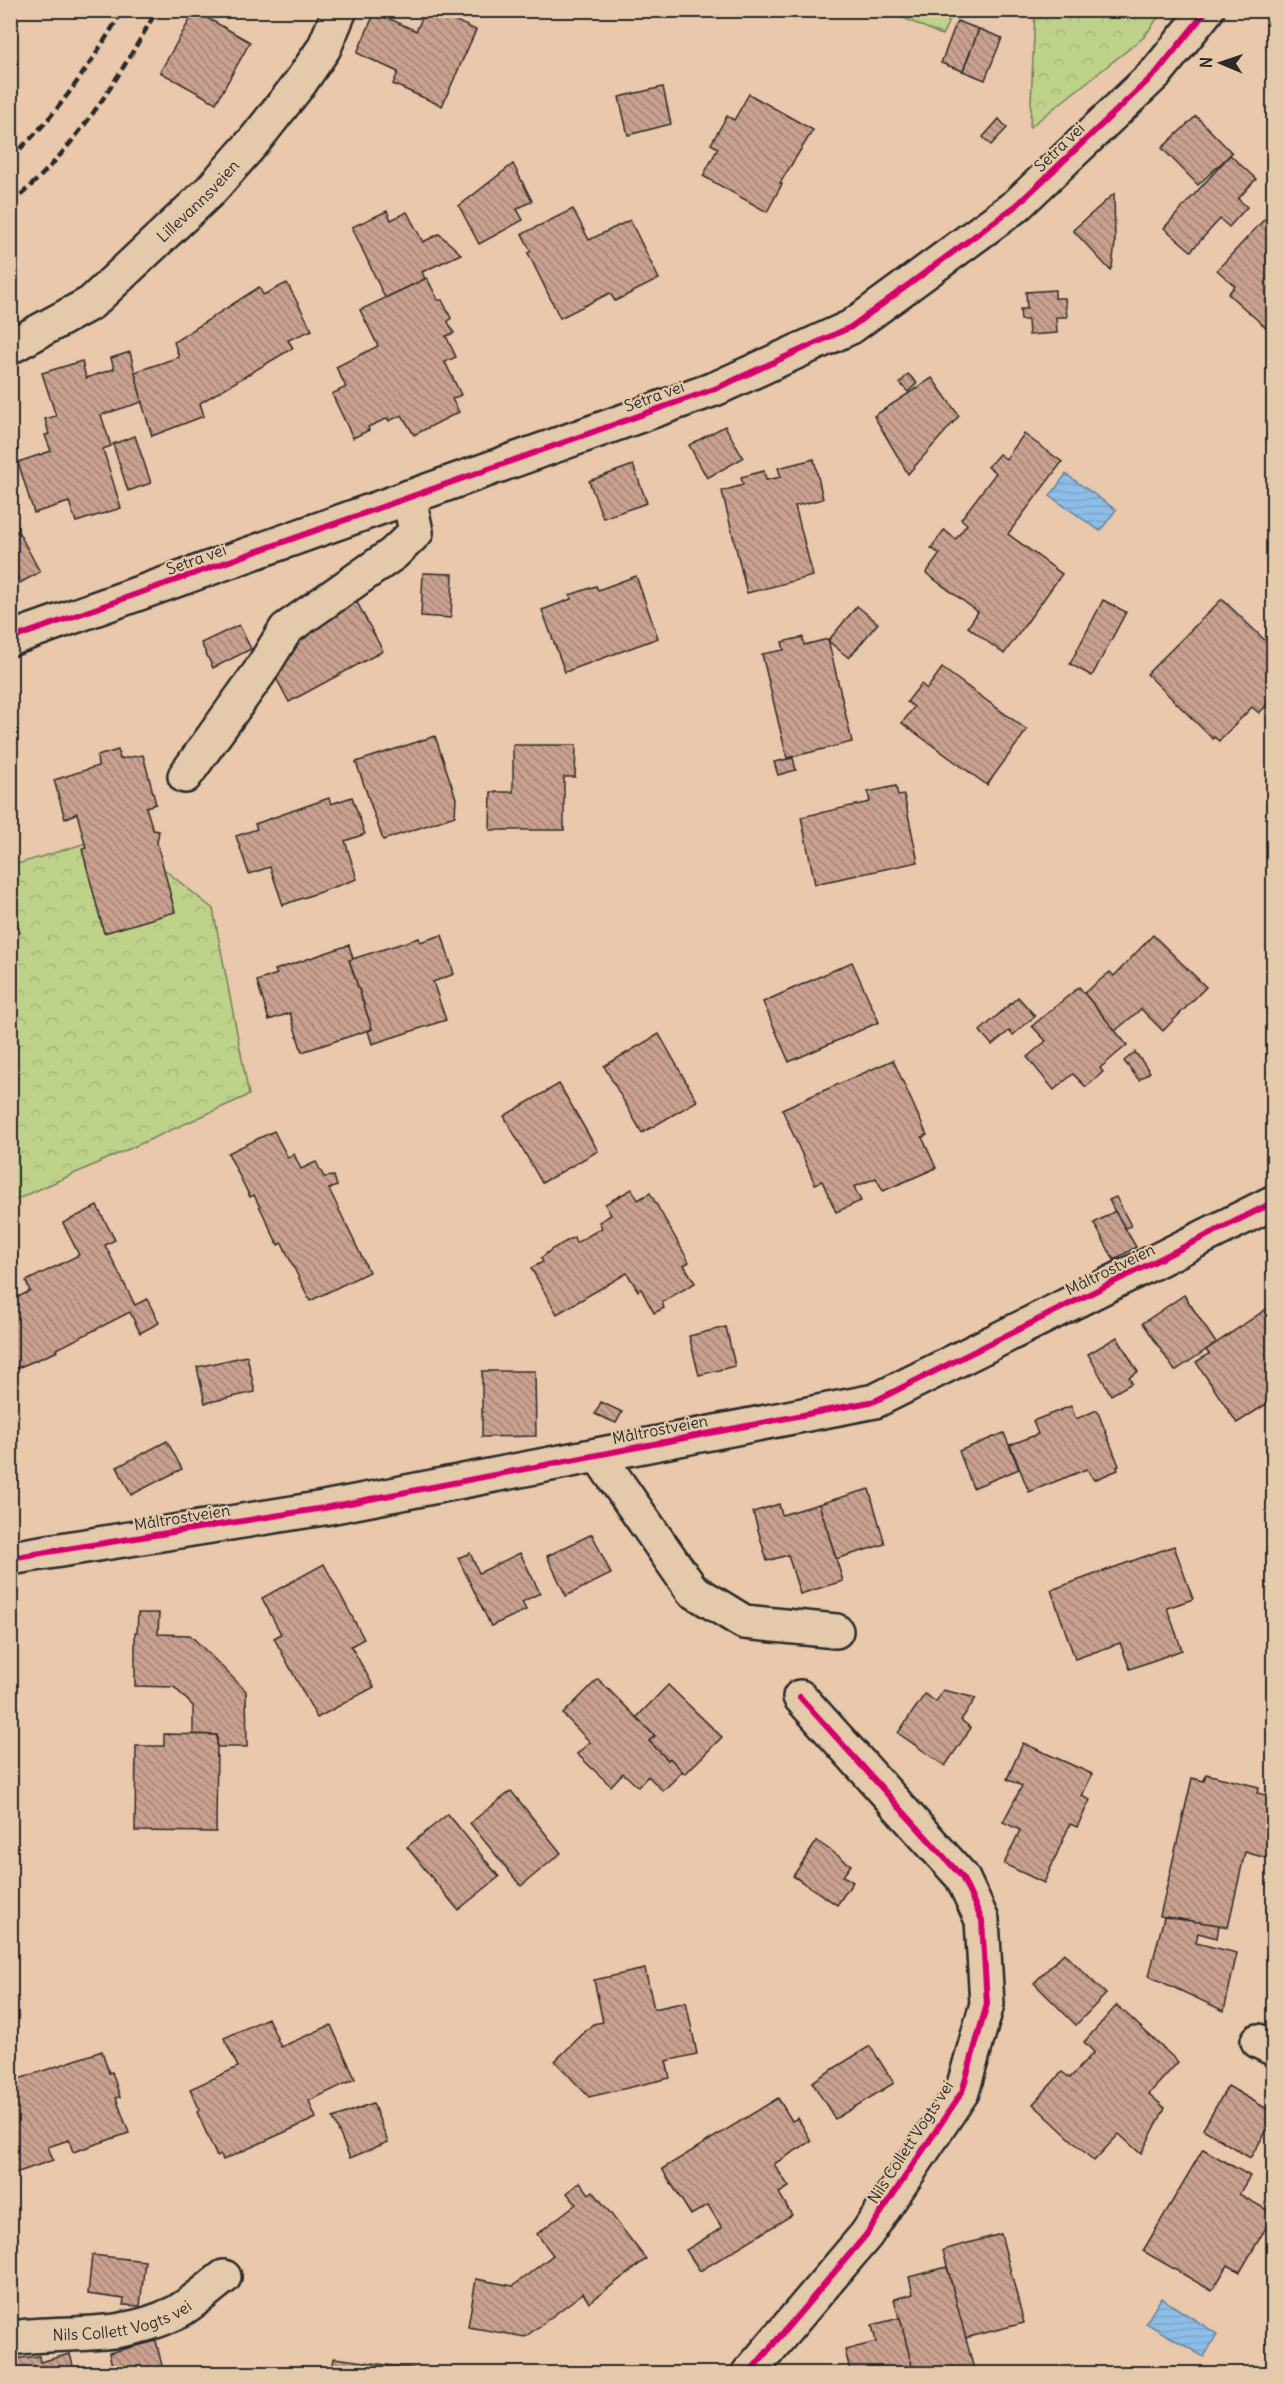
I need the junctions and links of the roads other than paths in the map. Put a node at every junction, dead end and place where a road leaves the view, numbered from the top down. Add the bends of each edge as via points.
1 (340, 10) edge
2 (1207, 10) edge
3 (10, 347) edge
4 (409, 497) junction
5 (10, 639) edge
6 (185, 777) dead end
7 (1274, 1202) edge
8 (598, 1455) junction
9 (10, 1558) edge
10 (837, 1631) dead end
11 (800, 1697) dead end
12 (224, 2277) dead end
13 (10, 2338) edge
14 (748, 2373) edge

1 - 3 street, Lillevannsveien via 324,48 300,83 210,191 91,303
2 - 4 street, Setra vei via 1157,72 1017,205 851,327 717,388
4 - 5 street, Setra vei
4 - 6 street via 416,532 393,554 286,629
7 - 8 street, Måltrostveien via 875,1401
8 - 9 street, Måltrostveien via 324,1508
8 - 10 street via 692,1590 744,1622
11 - 14 street, Nils Collett Vogts vei via 962,1877 982,1920 987,2004 962,2092 866,2235
12 - 13 street, Nils Collett Vogts vei via 177,2312 120,2332

